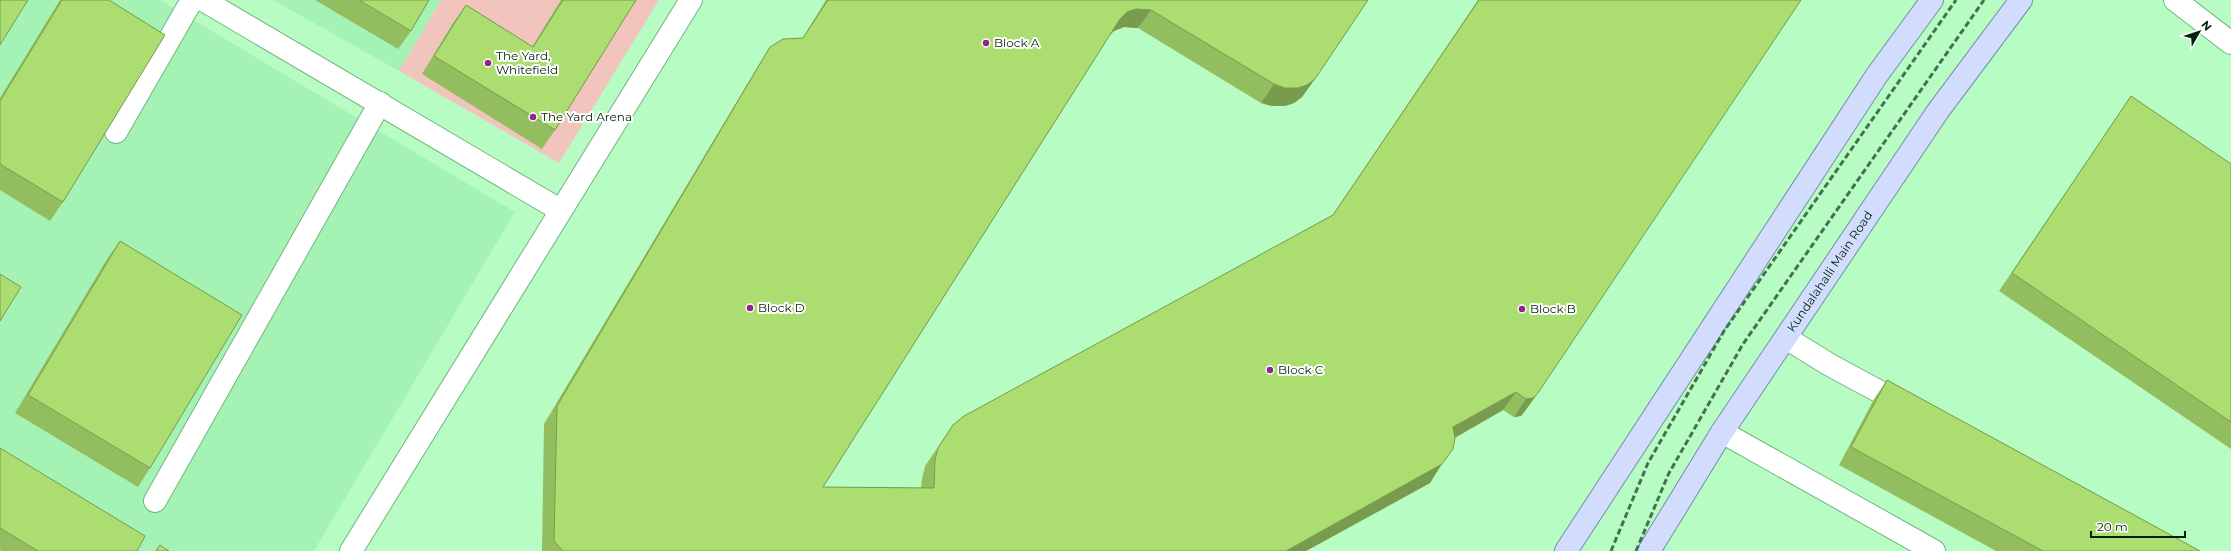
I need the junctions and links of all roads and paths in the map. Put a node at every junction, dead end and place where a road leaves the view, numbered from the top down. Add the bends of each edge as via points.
1 (192, 0) edge
2 (203, 0) edge
3 (691, 0) edge
4 (1932, 0) edge
5 (2021, 0) edge
6 (2175, 0) edge
7 (2231, 43) edge
8 (380, 104) junction
9 (116, 132) edge
10 (560, 210) junction
11 (1786, 338) junction
12 (1927, 417) edge
13 (1722, 432) junction
14 (155, 501) dead end
15 (351, 551) edge
16 (1566, 551) edge
17 (1649, 551) edge
18 (1934, 551) edge

1 - 9 street
2 - 8 street
3 - 10 street
4 - 16 main road via 1877,75
5 - 11 main road, Kundalahalli Main Road via 1938,111
6 - 7 street
8 - 10 street
8 - 14 street
10 - 15 street
11 - 12 street via 1830,365
11 - 13 main road, Kundalahalli Main Road
13 - 17 main road, Kundalahalli Main Road
13 - 18 street

